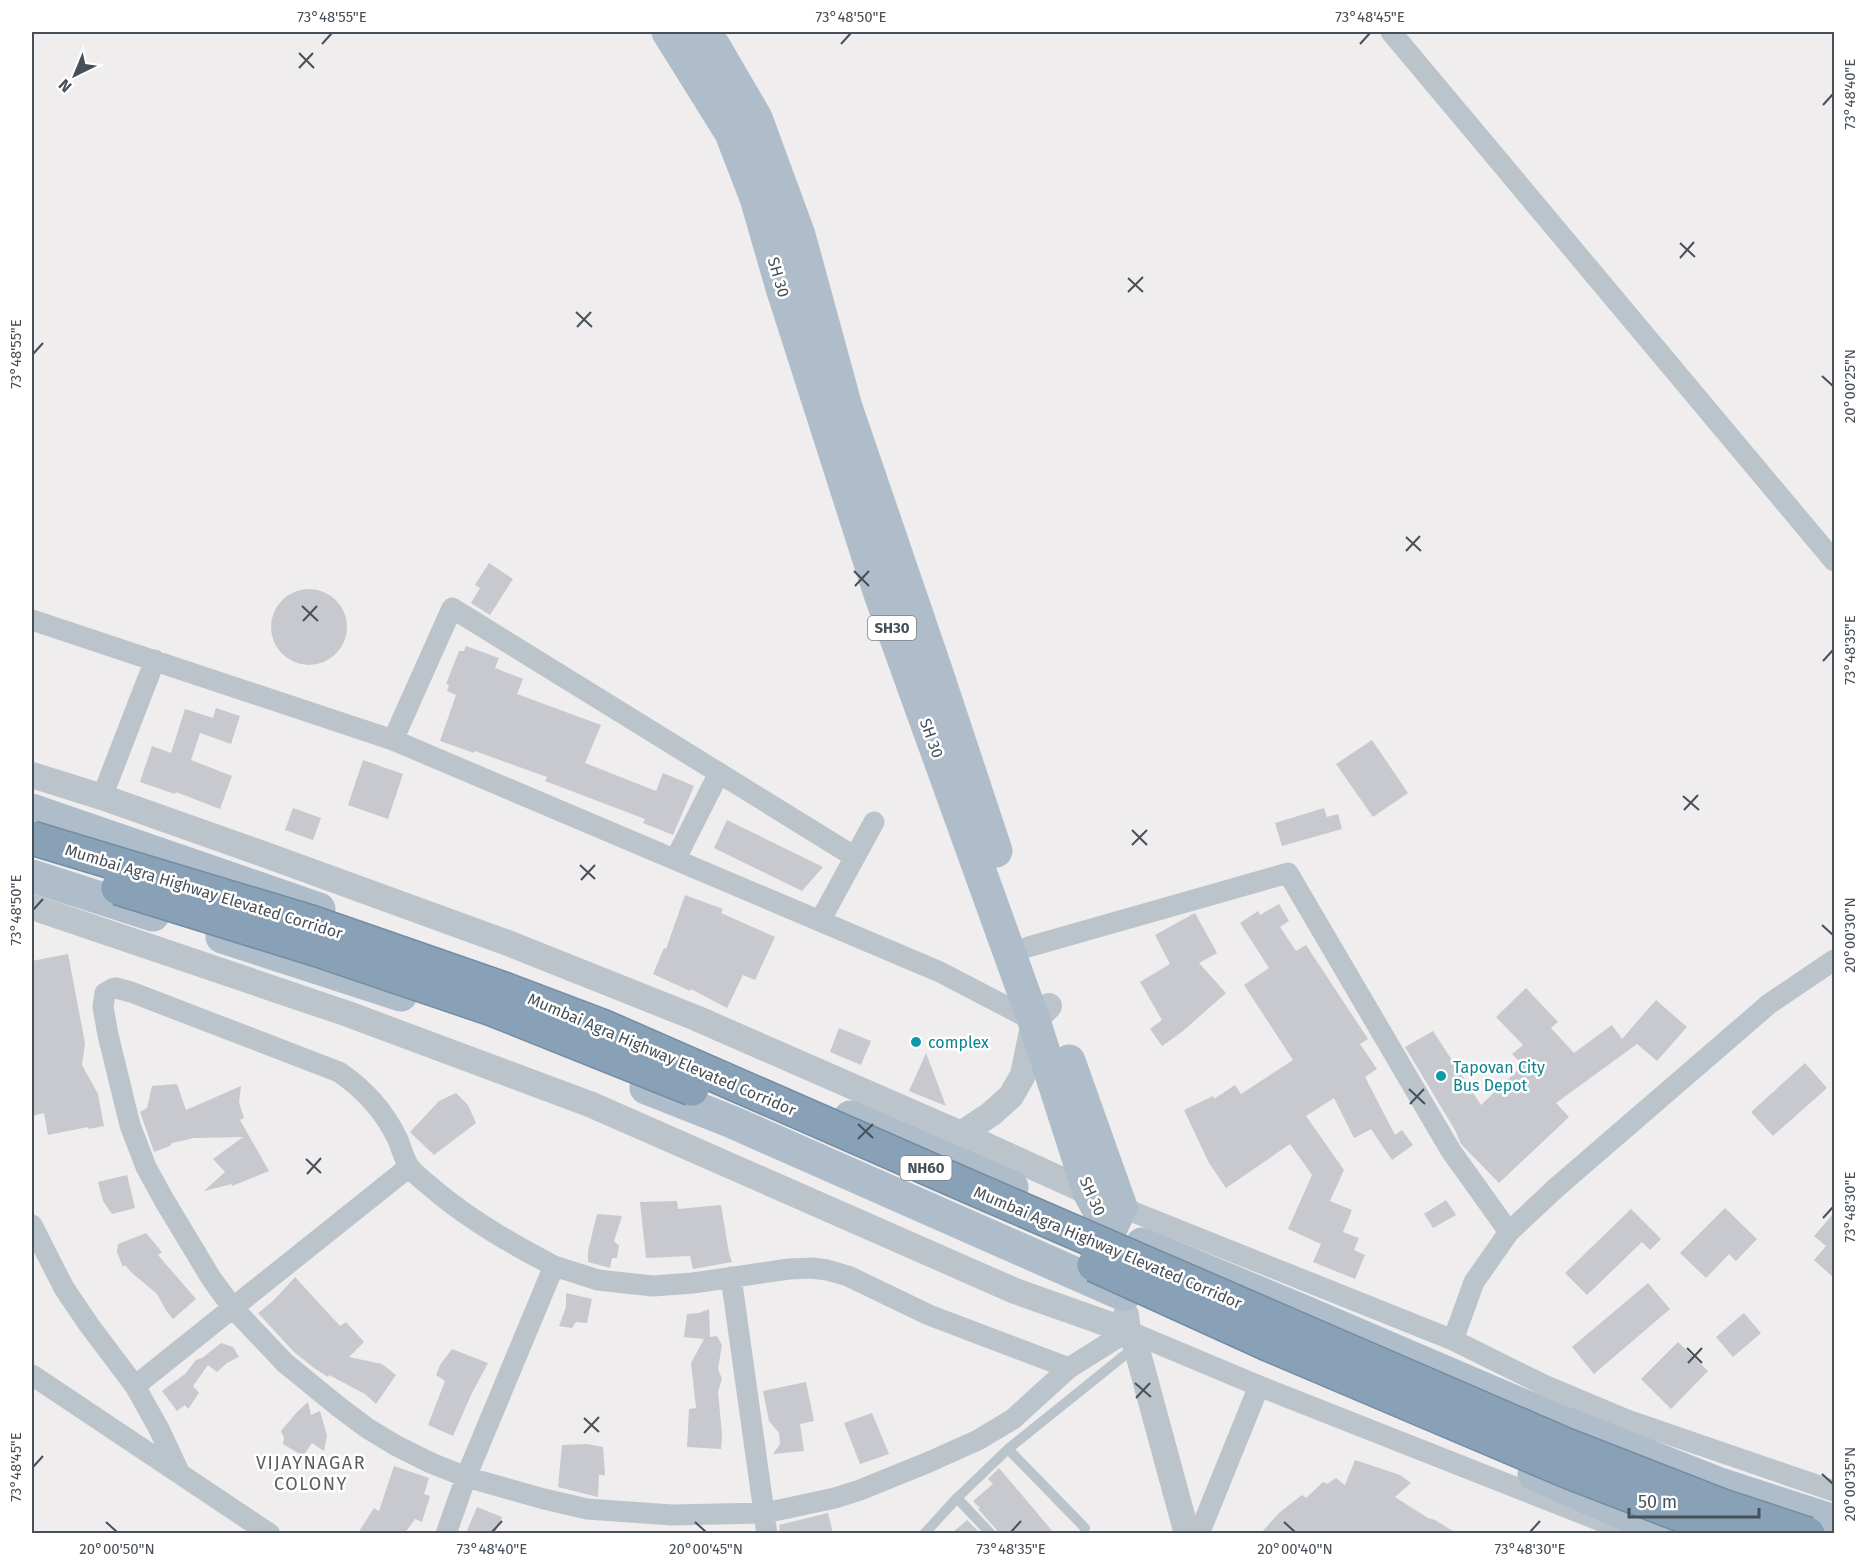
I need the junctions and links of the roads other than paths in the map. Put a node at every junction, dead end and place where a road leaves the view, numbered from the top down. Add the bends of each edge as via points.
1 (668, 32) edge
2 (703, 32) edge
3 (1391, 32) edge
4 (749, 141) junction
5 (1834, 561) edge
6 (32, 620) edge
7 (155, 660) junction
8 (393, 740) junction
9 (719, 773) junction
10 (32, 775) edge
11 (102, 798) junction
12 (32, 810) edge
13 (873, 822) dead end
14 (32, 838) edge
15 (855, 857) junction
16 (675, 860) junction
17 (32, 861) edge
18 (32, 876) edge
19 (32, 907) edge
20 (820, 921) junction
21 (1028, 947) junction
22 (1834, 960) edge
23 (1042, 1013) junction
24 (961, 1134) junction
25 (409, 1167) junction
26 (1089, 1192) junction
27 (1116, 1219) junction
28 (32, 1224) edge
29 (1509, 1232) junction
30 (554, 1266) junction
31 (731, 1277) junction
32 (1122, 1294) junction
33 (232, 1307) junction
34 (1132, 1338) junction
35 (1453, 1340) junction
36 (1069, 1368) junction
37 (32, 1375) edge
38 (135, 1386) junction
39 (1259, 1386) junction
40 (1008, 1449) junction
41 (180, 1474) junction
42 (466, 1477) junction
43 (1834, 1491) edge
44 (957, 1498) junction
45 (1834, 1521) edge
46 (766, 1523) edge
47 (1084, 1528) dead end
48 (270, 1533) edge
49 (446, 1533) edge
50 (924, 1533) edge
51 (991, 1533) edge
52 (1187, 1533) edge
53 (1199, 1533) edge
54 (1632, 1533) edge
55 (1681, 1533) edge
56 (1730, 1533) edge
57 (1808, 1533) edge

1 - 4 main road, SH 30 / SH30 via 731,133
2 - 4 main road, SH 30 / SH30 via 756,118
3 - 5 street
4 - 21 main road, SH 30 / SH30 via 799,235 846,407
4 - 23 main road, SH 30 / SH30 via 756,198 782,288 880,594
6 - 7 street
7 - 8 street
7 - 11 street
8 - 9 street via 452,608
8 - 16 street
9 - 15 street
9 - 16 street
10 - 11 street
11 - 24 street via 508,943 696,1018
12 - 27 main road via 553,990 920,1147
13 - 15 street
14 - 57 highway, Mumbai Agra Highway Elevated Corridor / NH60, bridge via 311,922 602,1026 1564,1444 1723,1506
15 - 20 street
16 - 20 street
17 - 56 highway, Mumbai Agra Highway Elevated Corridor / NH60, bridge via 492,1009 753,1113 1270,1345 1569,1472
18 - 32 main road via 480,1021 732,1122
19 - 34 street via 348,1014 592,1105 1015,1291
20 - 23 street
21 - 23 main road, SH 30 / SH30
21 - 29 street via 1287,873 1451,1151
22 - 29 street via 1769,1004
23 - 24 street via 1023,1075 1011,1096
23 - 26 main road, SH 30 / SH30
23 - 27 main road, SH 30 / SH30
24 - 26 street
25 - 30 street via 472,1220
25 - 33 street
25 - 33 street via 384,1116 365,1092 339,1072 131,992 116,988 105,993 108,1035 138,1146 164,1200
26 - 27 main road, SH 30 / SH30
27 - 32 street
27 - 35 street
27 - 45 main road via 1298,1309 1548,1416 1720,1484
28 - 38 street via 64,1288
29 - 35 street via 1474,1282
30 - 31 street via 598,1280 653,1286
30 - 42 street
31 - 36 street via 789,1269 827,1270 929,1315
31 - 46 street
32 - 34 street
32 - 55 main road via 1629,1516
33 - 38 street
33 - 42 street via 285,1363 367,1428
34 - 36 street
34 - 39 street
34 - 40 lane
34 - 52 street
35 - 43 street via 1627,1420
36 - 46 street via 1013,1419 956,1450
37 - 41 street
38 - 41 street
39 - 53 street
39 - 54 street
40 - 44 lane
40 - 47 lane
41 - 48 street
42 - 46 street via 587,1509
42 - 49 street
44 - 50 lane
44 - 51 lane

